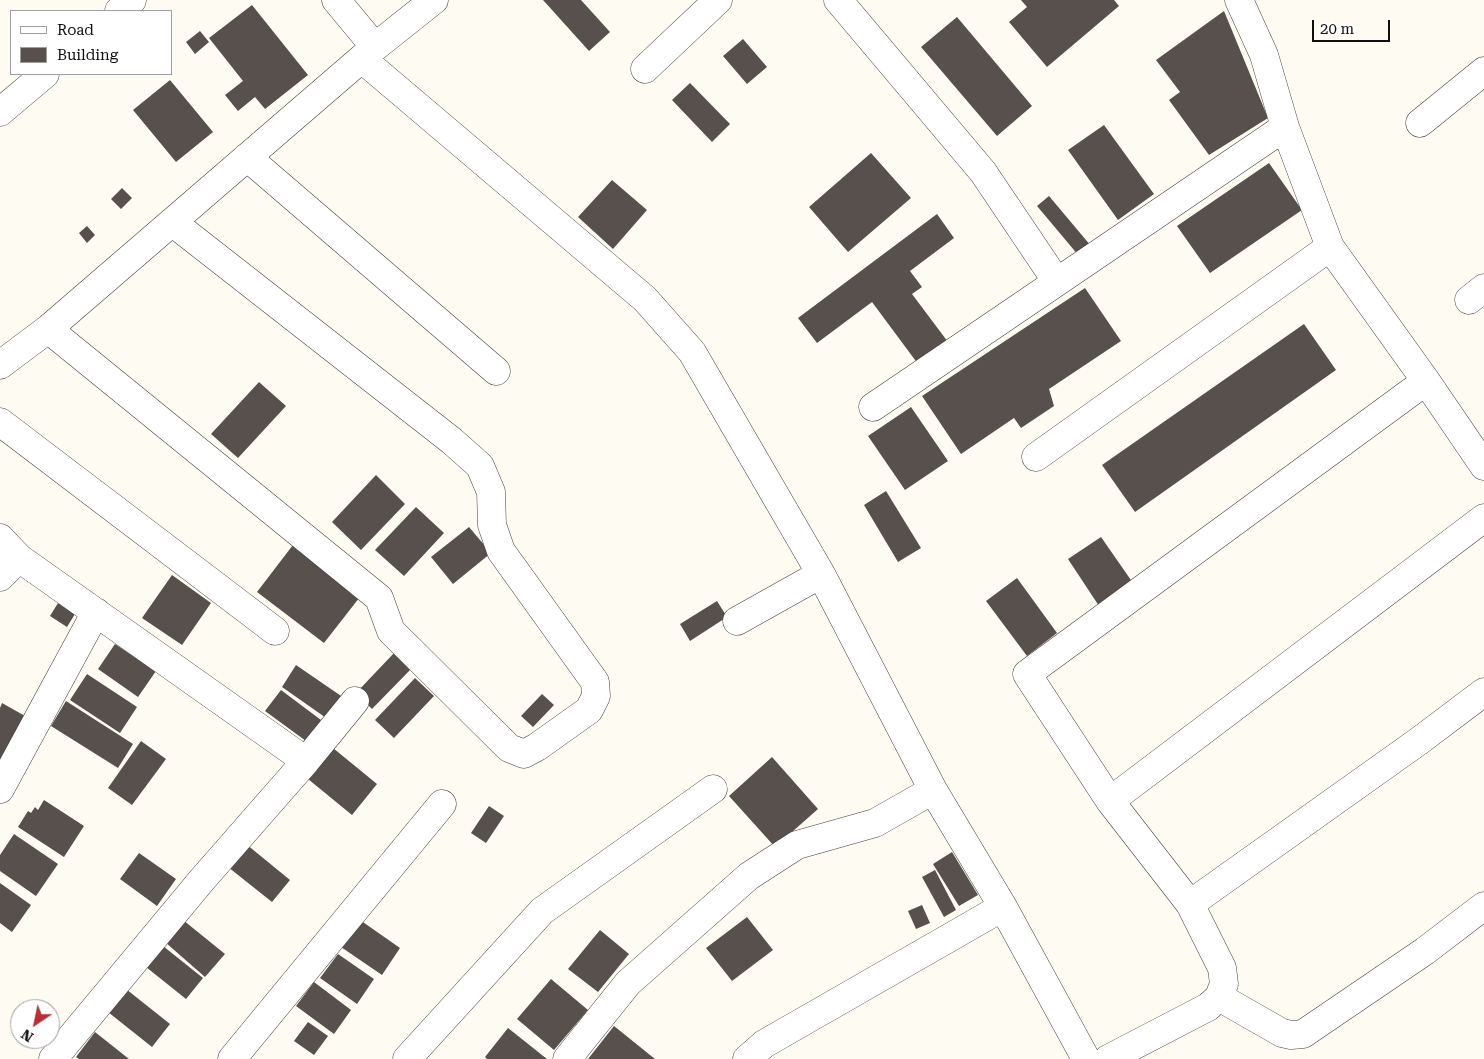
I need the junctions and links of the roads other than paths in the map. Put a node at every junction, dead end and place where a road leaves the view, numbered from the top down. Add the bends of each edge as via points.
1 (132, 0) edge
2 (336, 0) edge
3 (434, 0) edge
4 (718, 0) edge
5 (838, 0) edge
6 (1239, 0) edge
7 (119, 10) edge
8 (369, 53) junction
9 (644, 69) dead end
10 (1484, 71) edge
11 (44, 75) edge
12 (0, 112) edge
13 (1420, 123) dead end
14 (1285, 127) junction
15 (247, 157) junction
16 (172, 222) junction
17 (1330, 248) junction
18 (1057, 282) junction
19 (48, 328) junction
20 (0, 365) edge
21 (496, 371) dead end
22 (1426, 381) junction
23 (873, 407) dead end
24 (0, 422) edge
25 (1036, 457) dead end
26 (1484, 466) edge
27 (1484, 518) edge
28 (0, 538) edge
29 (19, 558) junction
30 (821, 574) junction
31 (0, 576) edge
32 (96, 612) junction
33 (737, 621) dead end
34 (275, 631) dead end
35 (1484, 692) edge
36 (355, 701) dead end
37 (306, 761) junction
38 (0, 789) edge
39 (713, 789) dead end
40 (933, 790) junction
41 (1110, 801) junction
42 (442, 804) dead end
43 (1190, 904) junction
44 (1484, 906) edge
45 (1004, 907) junction
46 (1219, 997) junction
47 (53, 1059) edge
48 (232, 1059) edge
49 (407, 1059) edge
50 (567, 1059) edge
51 (747, 1059) edge
52 (1086, 1059) edge
53 (1108, 1059) edge

1 - 7 street
2 - 8 street
3 - 8 street
4 - 9 street
5 - 18 street via 983,172
6 - 14 street via 1264,55
8 - 15 street
8 - 30 street via 645,300 692,352
10 - 13 street
11 - 12 street
14 - 17 street
14 - 18 street
15 - 16 street
15 - 21 street
16 - 19 street
16 - 19 street via 480,466 490,492 492,525 501,551 596,682 596,696 589,710 524,754 509,748 391,631 379,598
17 - 22 street
17 - 25 street
18 - 23 street
19 - 20 street
22 - 26 street
22 - 41 street via 1027,674
24 - 34 street
27 - 41 street
28 - 29 street
29 - 31 street
29 - 32 street
30 - 33 street
30 - 40 street
32 - 37 street
32 - 38 street
35 - 43 street
36 - 37 street
37 - 47 street
39 - 49 street via 542,911
40 - 45 street
40 - 50 street via 875,823 797,845 749,876 628,983
41 - 43 street
42 - 48 street
43 - 46 street via 1222,968 1224,984
44 - 46 street via 1425,952 1302,1034 1282,1033
45 - 51 street via 764,1044
45 - 52 street
46 - 53 street

